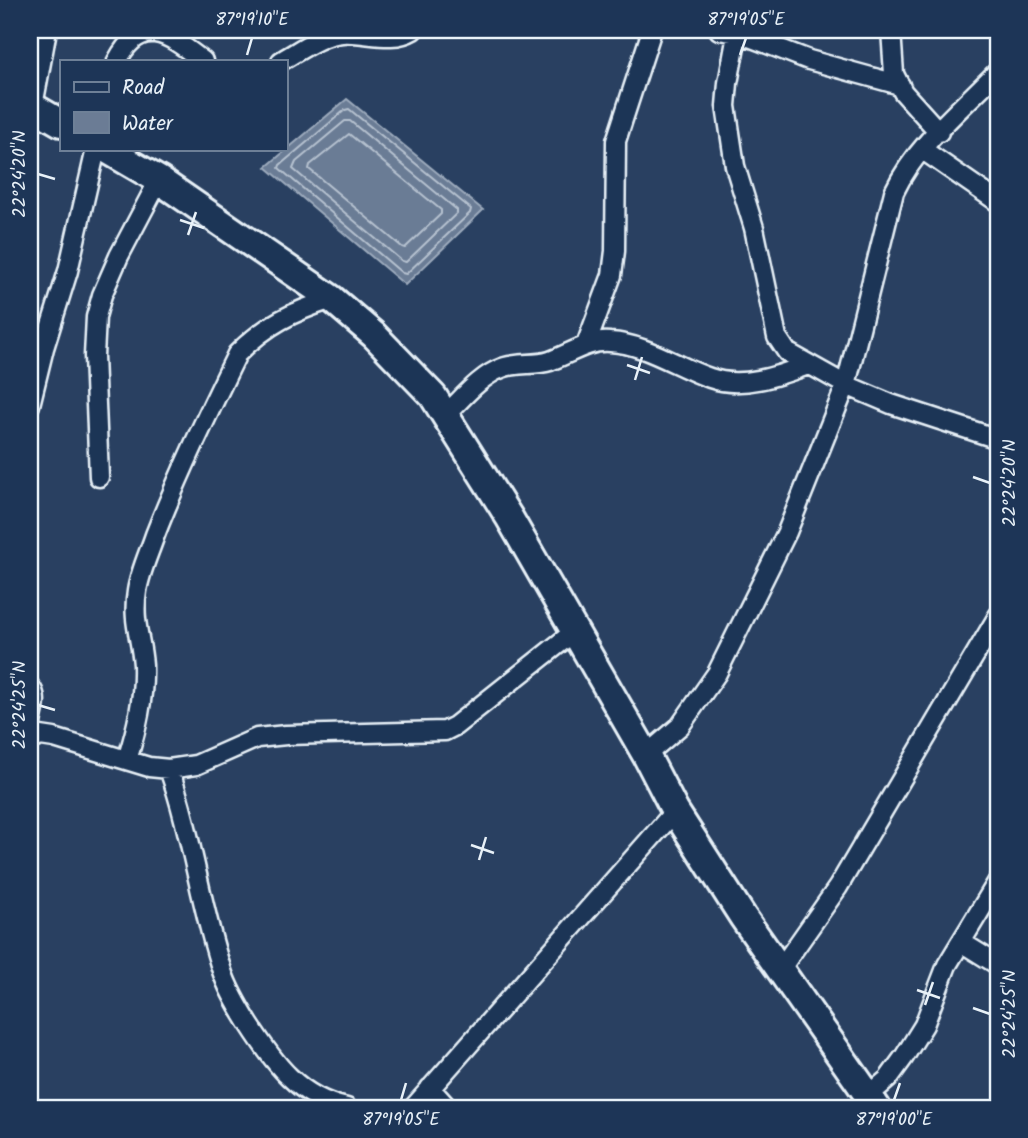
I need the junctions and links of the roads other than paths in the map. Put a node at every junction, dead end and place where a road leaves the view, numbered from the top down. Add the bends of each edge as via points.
1 (47, 30) edge
2 (413, 30) edge
3 (652, 30) edge
4 (719, 30) edge
5 (891, 30) edge
6 (739, 31) edge
7 (118, 60) edge
8 (202, 60) edge
9 (283, 60) edge
10 (998, 71) edge
11 (900, 85) junction
12 (32, 106) edge
13 (60, 122) edge
14 (939, 132) junction
15 (96, 150) edge
16 (108, 150) edge
17 (923, 150) junction
18 (159, 180) junction
19 (998, 202) edge
20 (332, 299) junction
21 (586, 345) junction
22 (808, 365) junction
23 (846, 385) junction
24 (30, 405) edge
25 (445, 415) junction
26 (998, 439) edge
27 (99, 477) dead end
28 (998, 616) edge
29 (575, 631) junction
30 (982, 643) junction
31 (998, 651) edge
32 (30, 687) edge
33 (30, 728) edge
34 (30, 740) edge
35 (646, 755) junction
36 (127, 760) junction
37 (169, 769) junction
38 (675, 811) junction
39 (998, 881) edge
40 (961, 942) junction
41 (998, 965) edge
42 (779, 971) junction
43 (430, 1088) junction
44 (873, 1102) edge
45 (347, 1108) edge
46 (413, 1108) edge
47 (448, 1108) edge

1 - 12 street
2 - 9 street via 396,36 338,33
3 - 21 street via 616,141 612,275
4 - 6 street
5 - 11 street via 894,74
6 - 11 street via 836,68
6 - 22 street via 726,106 735,166 754,228 777,337 787,352
7 - 8 street via 136,37 159,32
10 - 14 street
11 - 14 street
12 - 13 main road
14 - 17 street
15 - 24 street
16 - 18 main road
17 - 19 street
17 - 23 street via 894,192
18 - 20 main road
18 - 27 street via 119,256 96,317
20 - 25 main road via 374,335 433,396
20 - 36 street via 294,311 237,354 182,470 137,588 134,617 143,691
21 - 22 street via 610,342 630,346 712,379 734,382 781,375
21 - 25 street via 548,362 489,374
22 - 23 street
23 - 26 street
23 - 35 street via 787,532 717,673 680,726
25 - 29 main road
28 - 30 street
29 - 35 main road
29 - 37 street via 445,731 257,738 196,765
30 - 31 street
30 - 42 street via 838,887
32 - 33 street via 36,697
34 - 36 street via 54,738
35 - 38 main road
36 - 37 street
37 - 45 street via 222,973 241,1010 274,1063 299,1086 332,1105
38 - 42 main road
38 - 43 street
39 - 40 street
40 - 41 street
40 - 44 street via 923,1025
42 - 44 main road
43 - 46 street
43 - 47 street

